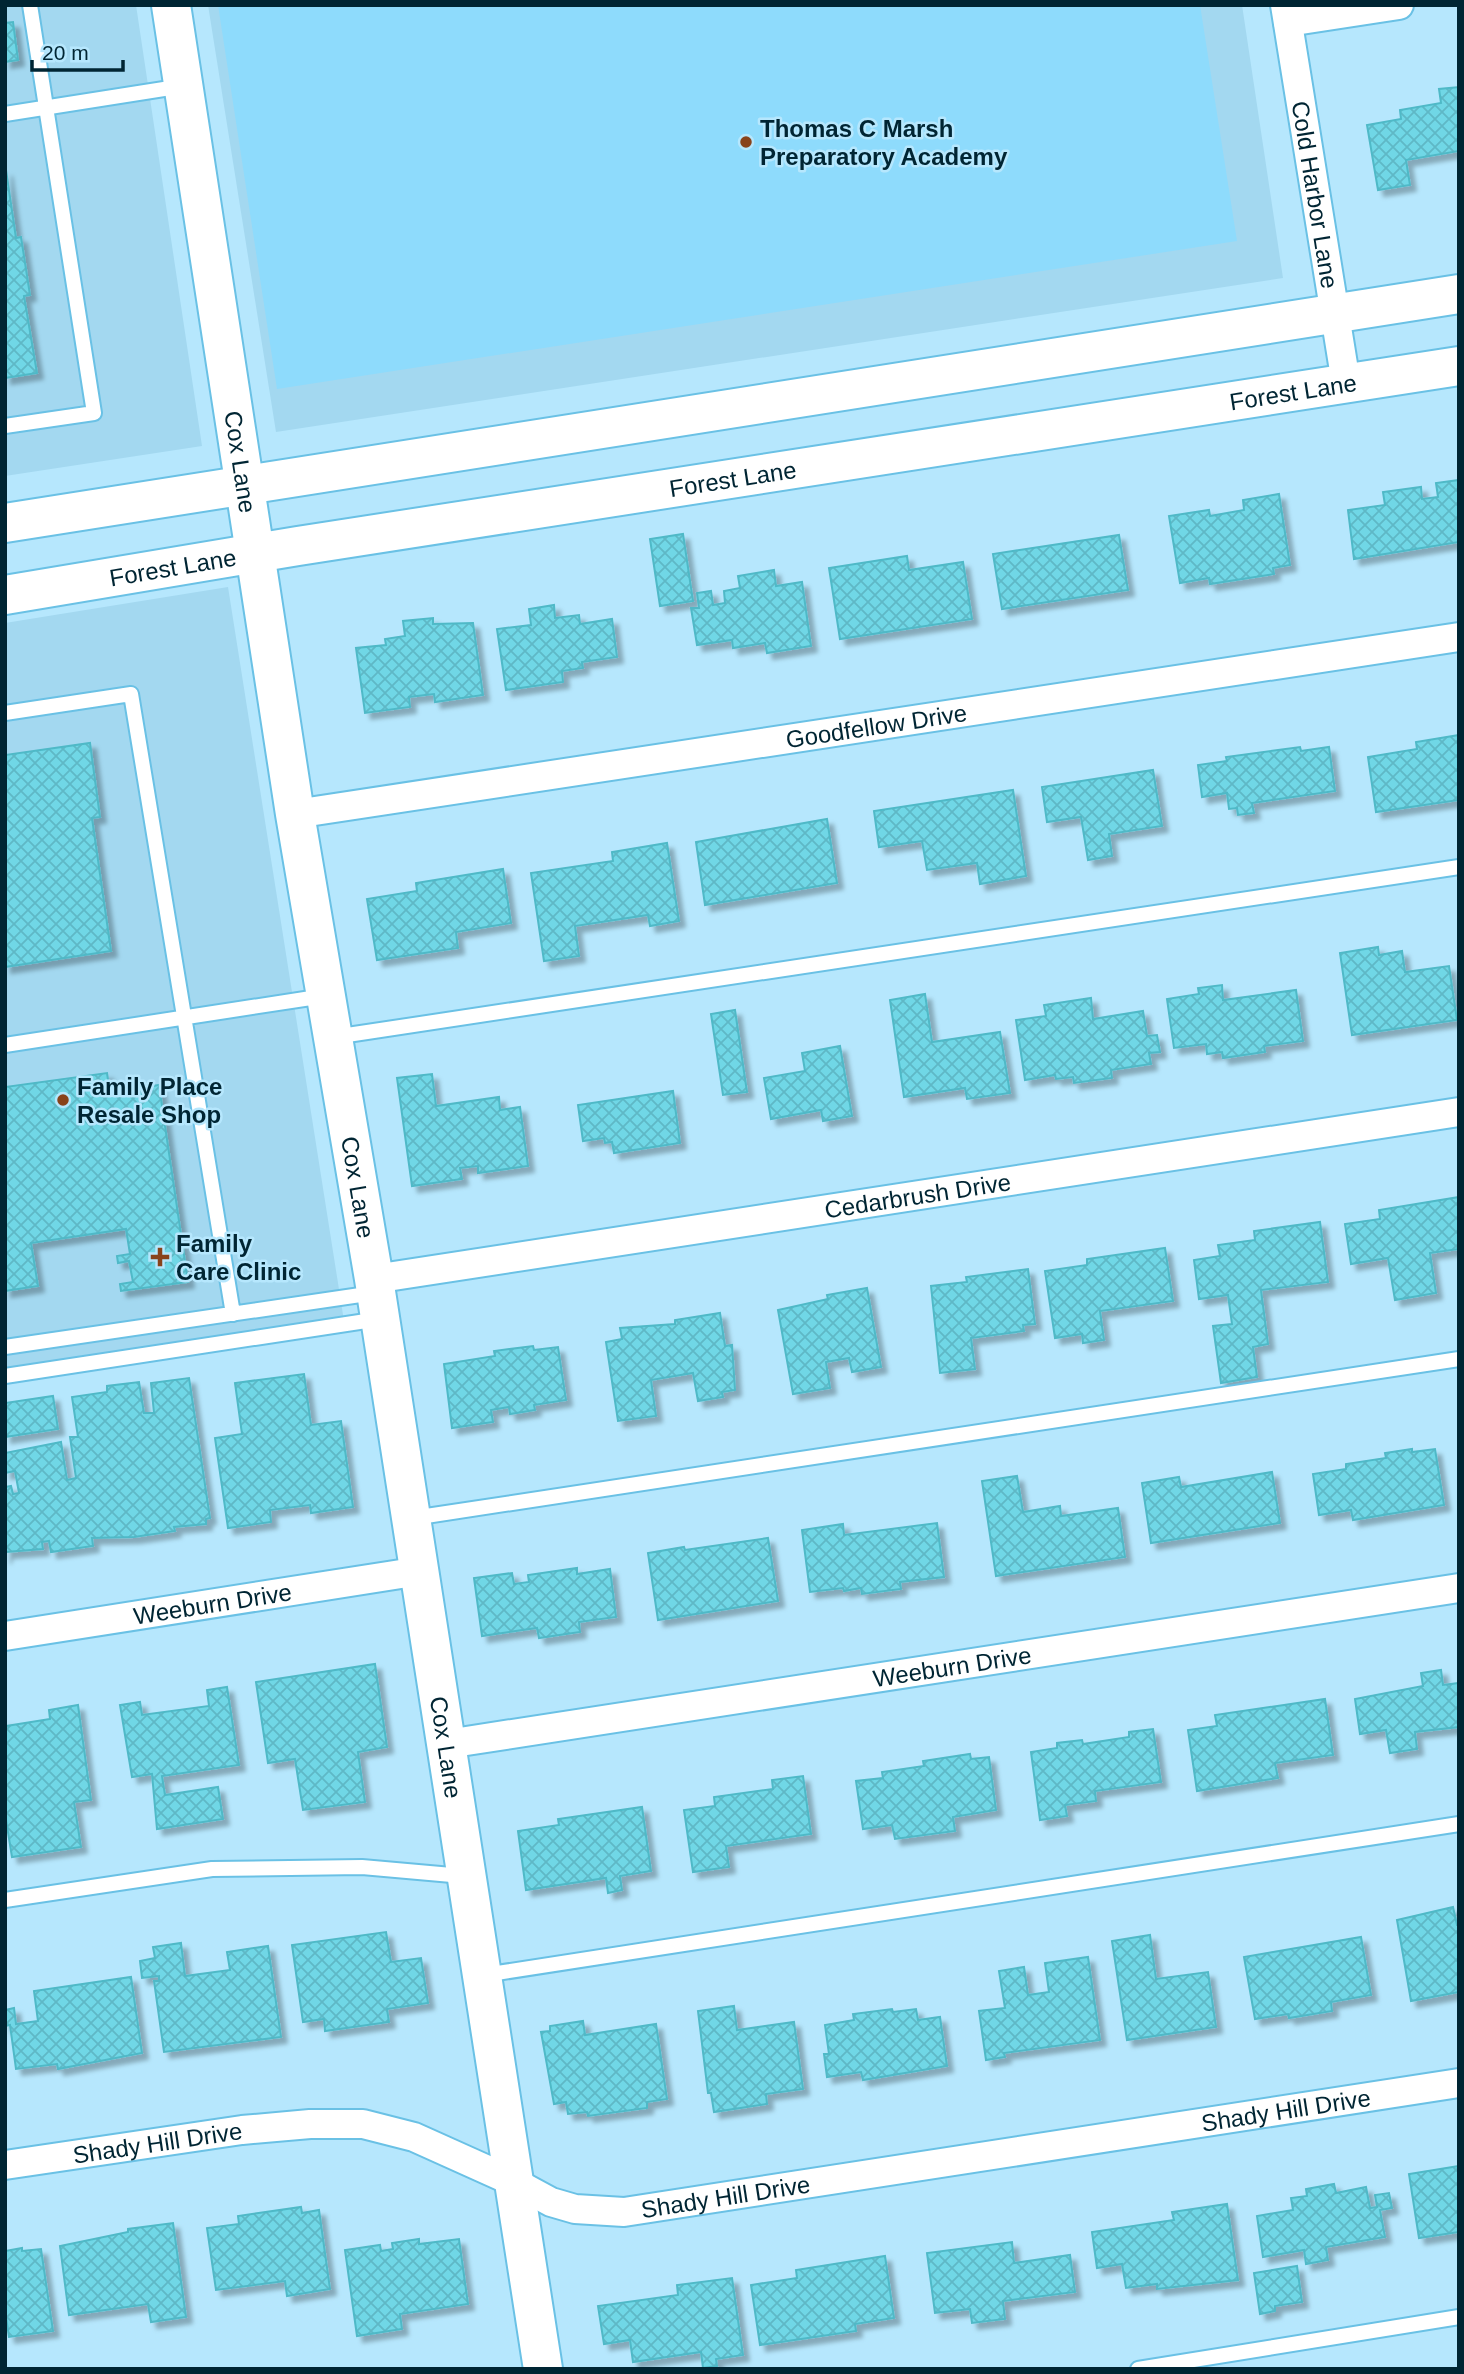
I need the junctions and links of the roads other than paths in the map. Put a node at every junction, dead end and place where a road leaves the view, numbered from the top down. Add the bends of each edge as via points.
1 (30, 5) edge
2 (171, 5) edge
3 (1399, 5) edge
4 (1287, 14) edge
5 (183, 86) junction
6 (46, 107) junction
7 (5, 114) edge
8 (1459, 293) edge
9 (1335, 313) junction
10 (1459, 366) edge
11 (1346, 383) junction
12 (5, 426) edge
13 (244, 485) junction
14 (5, 523) edge
15 (256, 552) junction
16 (5, 595) edge
17 (1459, 637) edge
18 (5, 713) edge
19 (295, 814) junction
20 (1459, 867) edge
21 (326, 996) junction
22 (186, 1017) junction
23 (333, 1038) junction
24 (6, 1040) edge
25 (1459, 1112) edge
26 (376, 1297) junction
27 (233, 1314) junction
28 (5, 1347) edge
29 (1459, 1359) edge
30 (5, 1376) edge
31 (411, 1518) junction
32 (419, 1571) junction
33 (1459, 1588) edge
34 (5, 1636) edge
35 (447, 1744) junction
36 (1459, 1824) edge
37 (467, 1877) junction
38 (5, 1900) edge
39 (482, 1975) junction
40 (1459, 2083) edge
41 (5, 2165) edge
42 (514, 2182) junction
43 (1459, 2317) edge
44 (543, 2369) edge
45 (1138, 2369) edge

1 - 6 lane
2 - 5 main road, Cox Lane
3 - 4 street
4 - 9 street, Cold Harbor Lane
5 - 6 lane
5 - 13 main road, Cox Lane
6 - 7 lane
6 - 12 lane via 94,413
8 - 9 main road
9 - 11 street, Cold Harbor Lane
9 - 13 main road
10 - 11 main road, Forest Lane
11 - 15 main road, Forest Lane
13 - 14 main road
13 - 15 main road, Cox Lane
15 - 16 main road, Forest Lane
15 - 19 main road, Cox Lane
17 - 19 street, Goodfellow Drive
18 - 22 lane via 131,694
19 - 21 main road, Cox Lane
20 - 23 lane
21 - 22 lane
21 - 23 main road, Cox Lane
22 - 24 lane
22 - 27 lane
23 - 26 main road, Cox Lane
25 - 26 street, Cedarbrush Drive
26 - 27 lane
26 - 30 lane
26 - 31 main road, Cox Lane
27 - 28 lane
29 - 31 lane
31 - 32 main road, Cox Lane
32 - 34 street, Weeburn Drive
32 - 35 main road, Cox Lane
33 - 35 street, Weeburn Drive
35 - 37 main road, Cox Lane
36 - 39 lane
37 - 38 lane via 362,1867 212,1869
37 - 39 main road, Cox Lane
39 - 42 main road, Cox Lane
40 - 42 street, Shady Hill Drive via 624,2212 575,2209
41 - 42 street, Shady Hill Drive via 242,2130 363,2124 414,2137
42 - 44 main road, Cox Lane
43 - 45 lane

